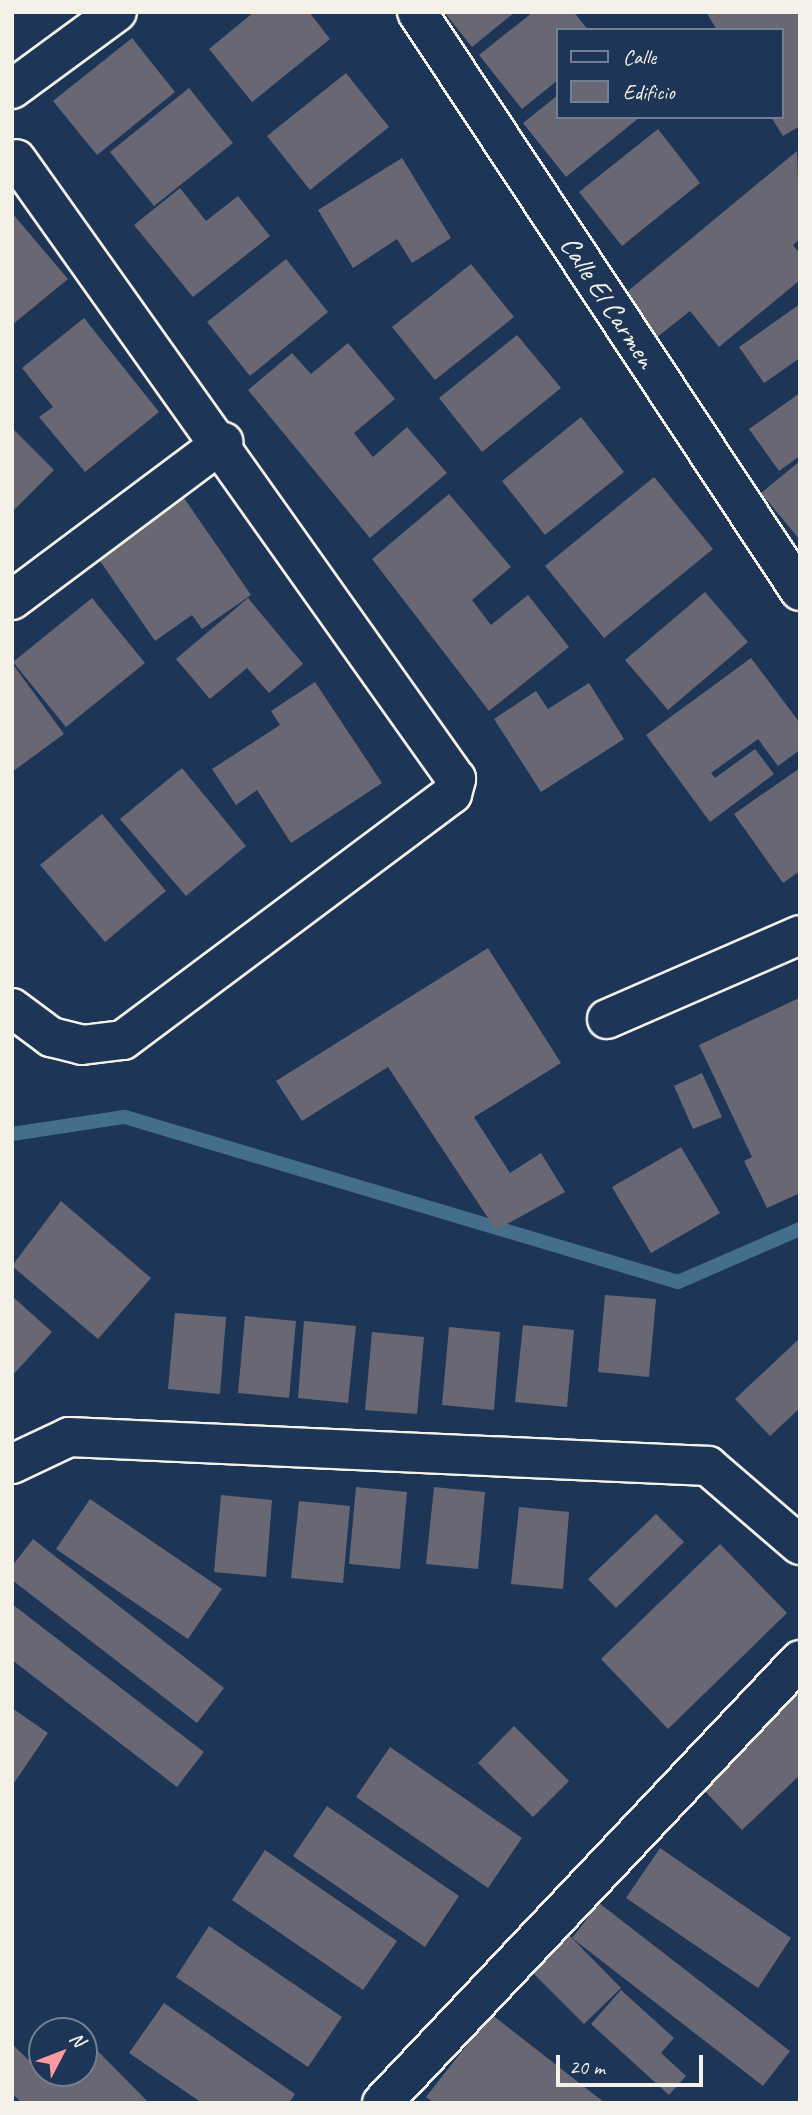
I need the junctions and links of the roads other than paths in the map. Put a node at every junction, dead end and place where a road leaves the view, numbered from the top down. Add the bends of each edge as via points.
1 (117, 12) edge
2 (417, 12) edge
3 (12, 89) edge
4 (16, 159) dead end
5 (223, 442) junction
6 (800, 591) edge
7 (12, 600) edge
8 (800, 935) edge
9 (12, 1007) edge
10 (607, 1019) dead end
11 (12, 1464) edge
12 (800, 1545) edge
13 (800, 1660) edge
14 (382, 2103) edge

1 - 3 street
2 - 6 street, Calle El Carmen
4 - 5 street
5 - 7 street
5 - 9 street via 451,765 452,794 123,1041 82,1045 51,1037
8 - 10 street
11 - 12 street via 69,1437 708,1466
13 - 14 street

